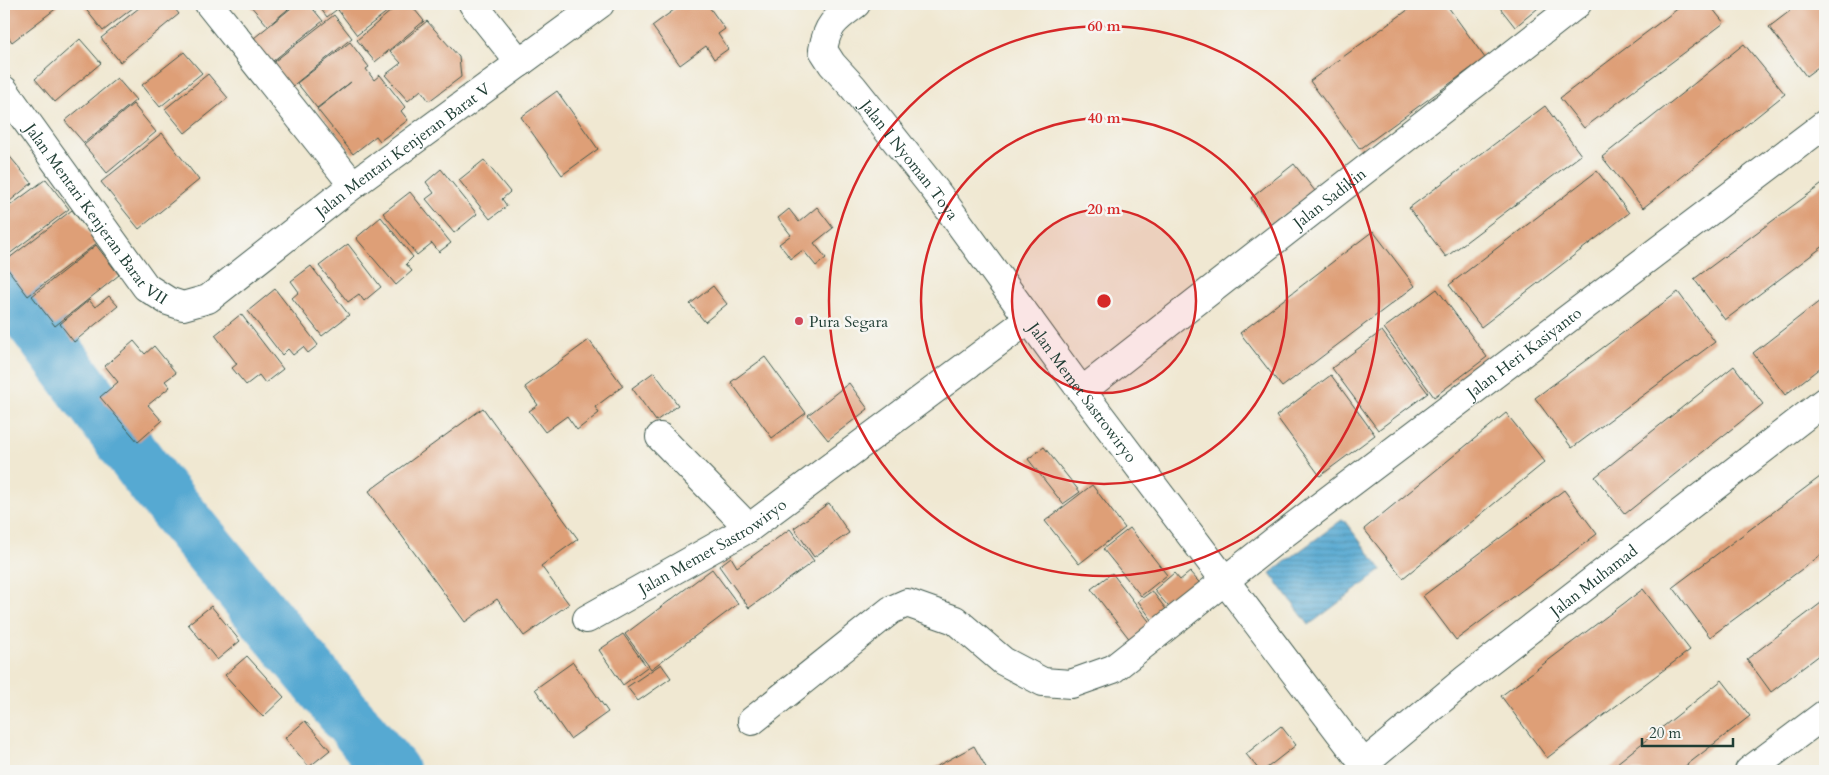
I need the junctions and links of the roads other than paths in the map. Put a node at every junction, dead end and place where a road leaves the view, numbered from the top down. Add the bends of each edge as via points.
1 (209, 4) edge
2 (473, 4) edge
3 (600, 4) edge
4 (856, 4) edge
5 (1577, 4) edge
6 (520, 63) junction
7 (4, 90) edge
8 (1825, 124) edge
9 (353, 185) junction
10 (208, 299) joint
11 (1029, 319) junction
12 (1082, 391) junction
13 (1825, 401) edge
14 (660, 437) dead end
15 (749, 528) junction
16 (1224, 581) junction
17 (587, 619) dead end
18 (1825, 714) edge
19 (752, 721) dead end
20 (1366, 768) edge
21 (1749, 771) edge

1 - 9 street
2 - 6 street
3 - 6 street, Jalan Mentari Kenjeran Barat V
4 - 11 street, Jalan I Nyoman Toya via 836,19 825,34 823,50 935,190
5 - 12 street, Jalan Sadikin
6 - 9 street, Jalan Mentari Kenjeran Barat V
7 - 10 street, Jalan Mentari Kenjeran Barat VII via 146,287 168,302 183,306
8 - 16 street, Jalan Heri Kasiyanto
9 - 10 street, Jalan Mentari Kenjeran Barat V
11 - 12 street, Jalan Memet Sastrowiryo
11 - 15 street, Jalan Memet Sastrowiryo
12 - 16 street, Jalan Memet Sastrowiryo
13 - 20 street, Jalan Muhamad via 1475,672
14 - 15 street
15 - 17 street, Jalan Memet Sastrowiryo
16 - 19 street, Jalan Heri Kasiyanto via 1113,669 1071,684 1044,682 1003,660 954,620 908,602 890,610
16 - 20 street, Jalan Memet Sastrowiryo
18 - 21 street

